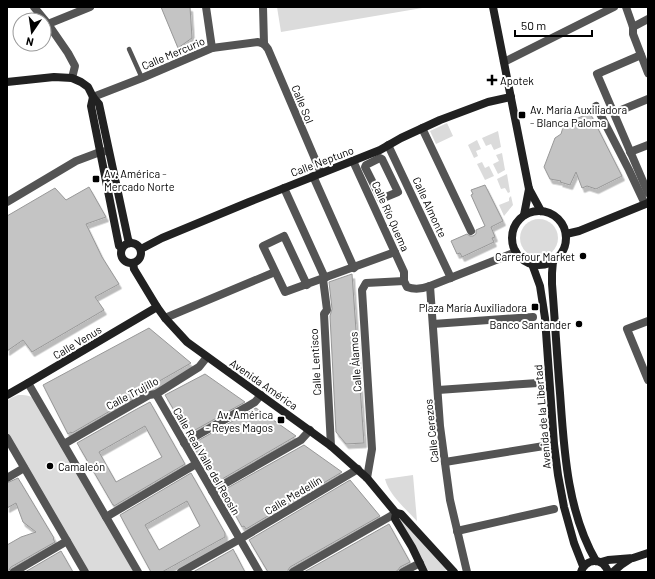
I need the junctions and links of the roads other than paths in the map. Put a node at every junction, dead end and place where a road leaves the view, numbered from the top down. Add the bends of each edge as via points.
1 (90, 7) edge
2 (206, 7) edge
3 (263, 7) edge
4 (493, 7) edge
5 (614, 7) edge
6 (626, 7) edge
7 (648, 19) edge
8 (52, 22) edge
9 (633, 27) junction
10 (52, 30) edge
11 (264, 44) junction
12 (212, 48) junction
13 (129, 49) dead end
14 (641, 55) junction
15 (504, 62) junction
16 (648, 73) edge
17 (72, 78) junction
18 (142, 78) junction
19 (7, 82) edge
20 (511, 96) junction
21 (93, 97) junction
22 (648, 99) edge
23 (596, 106) dead end
24 (614, 114) junction
25 (422, 128) junction
26 (648, 144) edge
27 (388, 145) junction
28 (109, 150) junction
29 (100, 152) junction
30 (630, 152) junction
31 (380, 158) joint
32 (353, 161) junction
33 (317, 175) junction
34 (284, 188) junction
35 (529, 189) junction
36 (648, 193) edge
37 (7, 202) edge
38 (647, 203) edge
39 (541, 210) junction
40 (524, 215) junction
41 (471, 231) dead end
42 (566, 234) junction
43 (130, 243) junction
44 (122, 248) junction
45 (141, 249) junction
46 (395, 252) junction
47 (516, 252) junction
48 (553, 261) junction
49 (133, 263) junction
50 (532, 264) junction
51 (354, 268) junction
52 (275, 272) junction
53 (324, 278) junction
54 (451, 278) junction
55 (404, 281) junction
56 (307, 285) junction
57 (430, 286) junction
58 (157, 307) junction
59 (533, 317) dead end
60 (165, 318) junction
61 (648, 320) edge
62 (433, 324) junction
63 (207, 357) junction
64 (648, 380) edge
65 (28, 383) junction
66 (538, 383) dead end
67 (438, 390) junction
68 (8, 391) edge
69 (156, 394) junction
70 (261, 395) junction
71 (310, 430) junction
72 (7, 438) edge
73 (184, 443) junction
74 (64, 444) junction
75 (331, 446) junction
76 (544, 446) dead end
77 (445, 462) junction
78 (196, 464) junction
79 (24, 468) junction
80 (358, 469) junction
81 (7, 478) edge
82 (367, 478) junction
83 (212, 491) junction
84 (554, 509) dead end
85 (396, 513) junction
86 (106, 518) junction
87 (457, 531) junction
88 (240, 539) junction
89 (67, 541) junction
90 (648, 553) edge
91 (633, 558) junction
92 (598, 562) junction
93 (420, 563) junction
94 (582, 569) edge
95 (14, 572) edge
96 (85, 572) edge
97 (138, 572) edge
98 (181, 572) edge
99 (259, 572) edge
100 (293, 572) edge
101 (404, 572) edge
102 (424, 572) edge
103 (454, 572) edge
104 (467, 572) edge
105 (608, 572) edge
106 (613, 572) edge

1 - 8 street
2 - 12 street
3 - 11 street
4 - 15 street
5 - 15 street
6 - 9 street
7 - 9 street
9 - 14 street
10 - 17 street via 75,66
11 - 12 street, Calle Mercurio via 258,42
11 - 33 street, Calle Sol
12 - 18 street, Calle Mercurio
13 - 18 lane
14 - 16 street
14 - 24 street via 597,74
15 - 20 street
17 - 19 street via 54,77
17 - 21 street via 88,87
18 - 21 street, Calle Mercurio
20 - 25 street, Calle Neptuno via 488,102
20 - 35 street
21 - 28 street via 99,104
21 - 29 street via 91,106
22 - 24 street
23 - 38 street
24 - 30 street
25 - 27 street, Calle Neptuno
25 - 41 street
26 - 30 street
27 - 32 street, Calle Neptuno
27 - 54 street, Calle Almonte
28 - 29 street
28 - 43 street
29 - 37 street via 76,161
29 - 44 street via 119,246
30 - 36 street
31 - 31 street via 398,192 381,199 365,167
32 - 33 street, Calle Neptuno
32 - 46 street, Calle Río Quema
33 - 34 street, Calle Neptuno
33 - 51 street, Calle Sol
34 - 45 street, Calle Neptuno
34 - 53 street, Calle Lentisco
35 - 39 street
35 - 40 street
38 - 42 street
39 - 40 street
39 - 42 street via 555,215
40 - 47 street via 518,220 512,236
42 - 48 street via 564,249
43 - 44 street
43 - 45 street via 137,244
44 - 49 street via 123,258
45 - 49 street via 141,256
46 - 51 street
46 - 55 street, Calle Río Quema via 404,272
47 - 50 street
47 - 54 street
48 - 50 street via 540,265
48 - 92 street, Avenida de la Libertad via 552,284 568,472 585,540
49 - 58 street, Avenida América
50 - 94 street, Avenida de la Libertad via 540,286 544,318 558,475 564,507
51 - 53 street
52 - 56 street via 285,292
52 - 56 street via 263,246 284,236
52 - 60 street
53 - 56 street
53 - 75 street, Calle Lentisco
54 - 57 street
55 - 57 street via 407,287 413,289
55 - 82 street, Calle Álamos via 366,283 362,290 372,448
57 - 62 street, Calle Cerezos
58 - 60 street, Avenida América
58 - 65 street, Calle Venus
59 - 62 street
60 - 63 street, Avenida América via 187,342
61 - 64 street via 627,329
62 - 67 street, Calle Cerezos
63 - 69 street, Calle Trujillo via 199,368
63 - 70 street, Avenida América
65 - 68 street, Calle Venus
65 - 74 street
66 - 67 street
67 - 77 street, Calle Cerezos
69 - 73 street, Calle Real Valle del Reosin
69 - 74 street, Calle Trujillo via 149,395
70 - 71 street, Avenida América
70 - 73 street via 256,402
71 - 75 street, Avenida América
71 - 83 street via 301,440
72 - 79 street
73 - 78 street, Calle Real Valle del Reosin
74 - 86 street
75 - 80 street, Avenida América
76 - 77 street
77 - 87 street, Calle Cerezos
78 - 83 street, Calle Real Valle del Reosin
78 - 86 street
79 - 81 street
79 - 89 street
80 - 82 street, Avenida América
80 - 88 street, Calle Medellín
82 - 85 street, Avenida América
83 - 88 street, Calle Real Valle del Reosin
84 - 87 street
85 - 93 street, Avenida América via 395,519
85 - 100 street
85 - 103 street, Avenida América via 401,514
86 - 97 street
87 - 104 street, Calle Cerezos
88 - 98 street, Calle Medellín
88 - 99 street, Calle Real Valle del Reosin
89 - 95 street
89 - 96 street
90 - 91 street
91 - 92 street
91 - 106 street
92 - 94 street via 587,563
92 - 105 street, Avenida de la Libertad via 604,565
93 - 101 street
93 - 102 street, Avenida América

